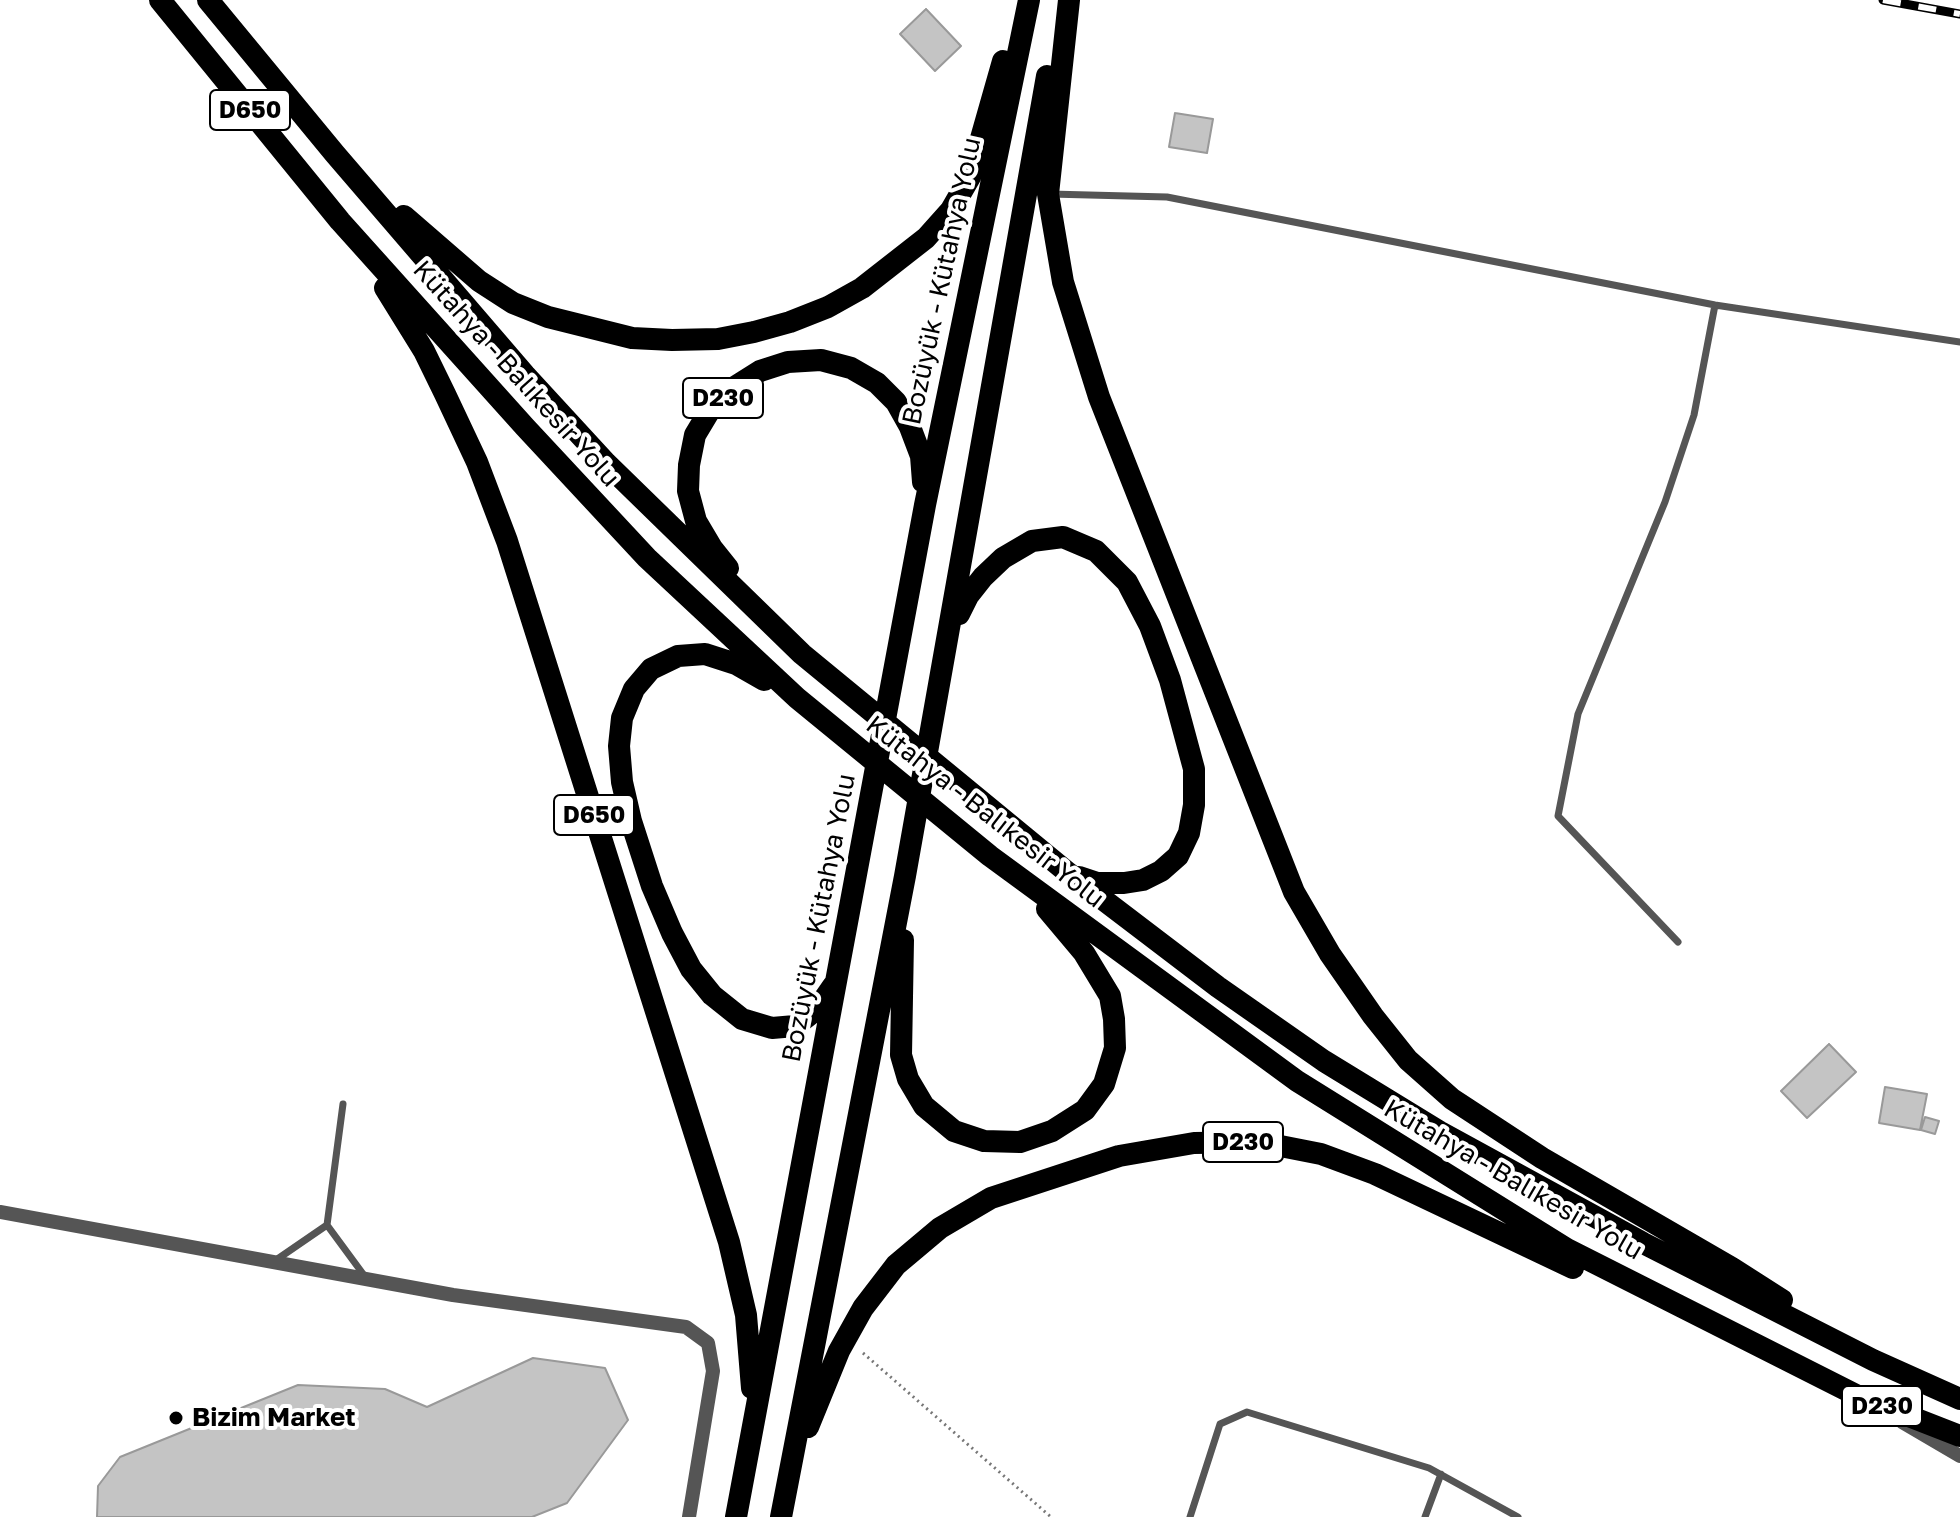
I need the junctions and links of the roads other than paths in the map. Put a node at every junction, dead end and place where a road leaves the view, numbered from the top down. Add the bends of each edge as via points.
1 (160, 0) edge
2 (208, 0) edge
3 (1020, 0) edge
4 (1029, 0) edge
5 (1060, 0) edge
6 (1069, 0) edge
7 (335, 154) junction
8 (1048, 194) junction
9 (340, 221) junction
10 (1715, 305) junction
11 (1960, 342) edge
12 (925, 505) junction
13 (949, 637) junction
14 (802, 654) junction
15 (797, 698) junction
16 (990, 856) junction
17 (1067, 872) junction
18 (905, 876) junction
19 (1678, 942) dead end
20 (836, 982) junction
21 (343, 1104) dead end
22 (0, 1212) edge
23 (327, 1225) junction
24 (272, 1264) junction
25 (367, 1280) junction
26 (1873, 1360) junction
27 (1806, 1371) junction
28 (1860, 1397) junction
29 (1960, 1399) edge
30 (1960, 1436) edge
31 (751, 1443) junction
32 (1960, 1456) edge
33 (789, 1472) junction
34 (1441, 1474) junction
35 (689, 1517) edge
36 (736, 1517) edge
37 (781, 1517) edge
38 (1190, 1517) edge
39 (1425, 1517) edge
40 (1518, 1517) edge

1 - 9 highway, Kütahya - Balıkesir Yolu / D650
2 - 7 highway, Kütahya - Balıkesir Yolu / D650
3 - 7 highway via 970,177 951,210 926,238 862,288 828,307 754,332 718,339 632,338 513,303 449,258
4 - 12 highway, Bozüyük - Kütahya Yolu
5 - 13 highway
6 - 8 highway
7 - 14 highway, Kütahya - Balıkesir Yolu / D650 via 606,463
8 - 10 lane via 1167,197
8 - 26 highway via 1063,282 1099,397 1270,834 1294,892 1373,1016 1408,1060 1452,1099
9 - 15 highway, Kütahya - Balıkesir Yolu via 647,558
9 - 31 highway, D650 via 424,351 477,462 507,541 729,1242 752,1368
10 - 11 lane
10 - 19 lane via 1694,415 1665,502 1578,714 1558,816
12 - 14 highway, D230 via 921,456 910,427 877,383 851,368 821,360 788,362 760,371 710,410 695,435 689,465 688,491 696,521 712,548
12 - 20 highway, Bozüyük - Kütahya Yolu / D230
13 - 17 highway via 968,596 1003,558 1032,541 1063,537 1096,551 1127,582 1150,626 1194,769 1189,833 1178,856 1143,880 1097,883
13 - 18 highway, D230
14 - 17 highway, Kütahya - Balıkesir Yolu / D230
15 - 16 highway, Kütahya - Balıkesir Yolu
15 - 20 highway via 736,664 705,654 678,656 651,669 634,689 622,718 622,782 672,933 712,995 742,1019 772,1028 795,1026 817,1009
16 - 18 highway via 1084,953 1110,996 1114,1019 1115,1048 1104,1084 1085,1110 1052,1131 1020,1142 984,1141 954,1131 924,1106 908,1079 901,1055
16 - 27 highway, Kütahya - Balıkesir Yolu via 1297,1081 1429,1166 1567,1249
17 - 26 highway, Kütahya - Balıkesir Yolu / D230 via 1218,987 1440,1132
18 - 33 highway, D230
20 - 31 highway, Bozüyük - Kütahya Yolu / D230
21 - 23 lane
22 - 24 street
23 - 24 lane
23 - 25 lane
24 - 25 street
25 - 35 street via 686,1327 708,1343 713,1371
26 - 29 highway, Kütahya - Balıkesir Yolu / D230
27 - 28 highway, Kütahya - Balıkesir Yolu / D230
27 - 33 highway, D230 via 1375,1174 1321,1154 1260,1142 1194,1143 1119,1156 991,1198 940,1228 896,1265 863,1308 839,1351
28 - 30 highway, Kütahya - Balıkesir Yolu / D230
28 - 32 street
31 - 36 highway, Bozüyük - Kütahya Yolu / D230
33 - 37 highway, D230
34 - 38 lane via 1247,1412 1220,1424
34 - 39 lane
34 - 40 lane

